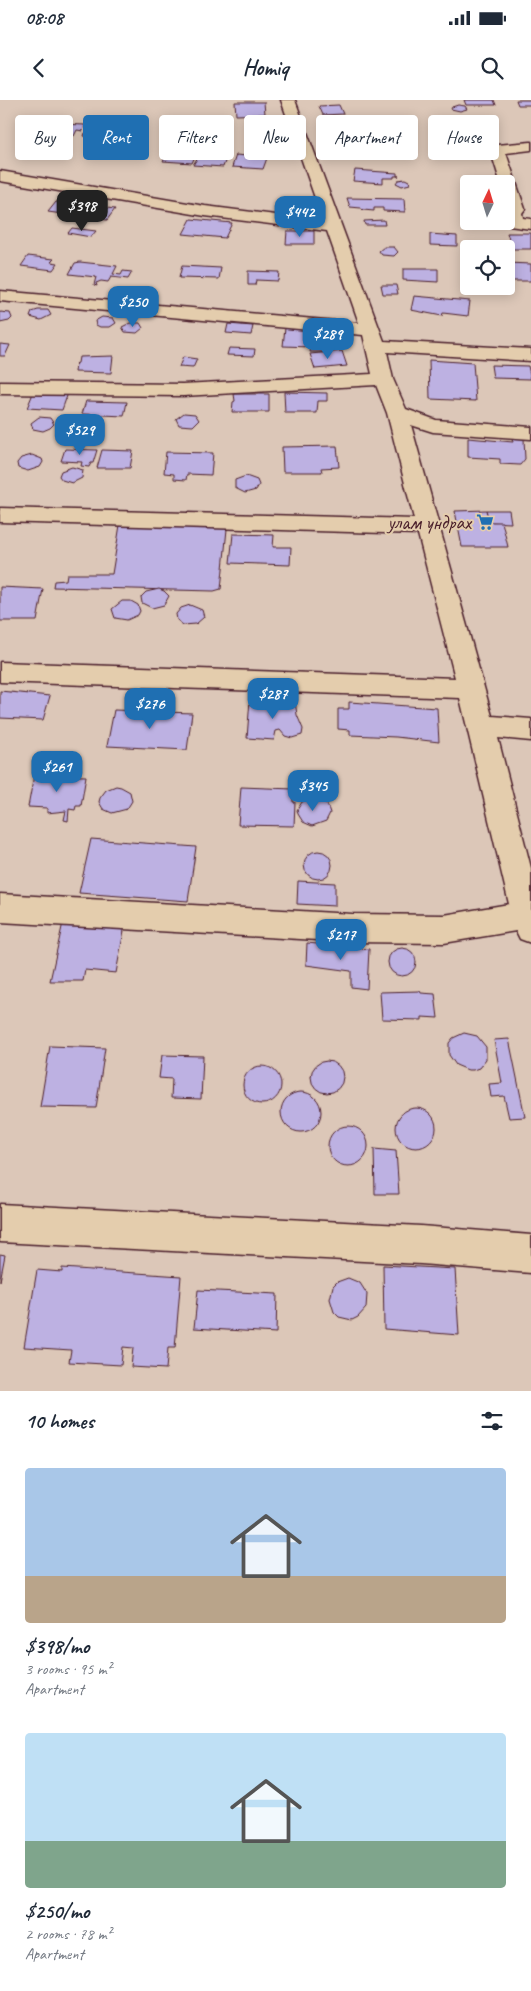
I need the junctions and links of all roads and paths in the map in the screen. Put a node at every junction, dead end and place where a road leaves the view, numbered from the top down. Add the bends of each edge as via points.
1 (288, 100) edge
2 (531, 146) edge
3 (0, 176) edge
4 (531, 224) edge
5 (334, 227) junction
6 (0, 296) edge
7 (372, 338) junction
8 (531, 355) edge
9 (383, 379) junction
10 (0, 388) edge
11 (398, 413) junction
12 (531, 433) edge
13 (0, 515) edge
14 (429, 527) junction
15 (0, 672) edge
16 (470, 688) junction
17 (481, 726) junction
18 (531, 730) edge
19 (0, 908) edge
20 (529, 922) edge
21 (0, 1223) edge
22 (531, 1254) edge

1 - 5 street
2 - 4 street via 497,149 517,209 514,210 515,222
3 - 5 street via 206,211
5 - 7 street
6 - 7 street
7 - 8 street
7 - 9 street
9 - 10 street via 183,390
9 - 11 street
11 - 12 street via 433,426
11 - 14 street
13 - 14 street
14 - 16 street
15 - 16 street
16 - 17 street
17 - 18 street
17 - 20 street
19 - 20 street via 352,928 444,929
21 - 22 street

